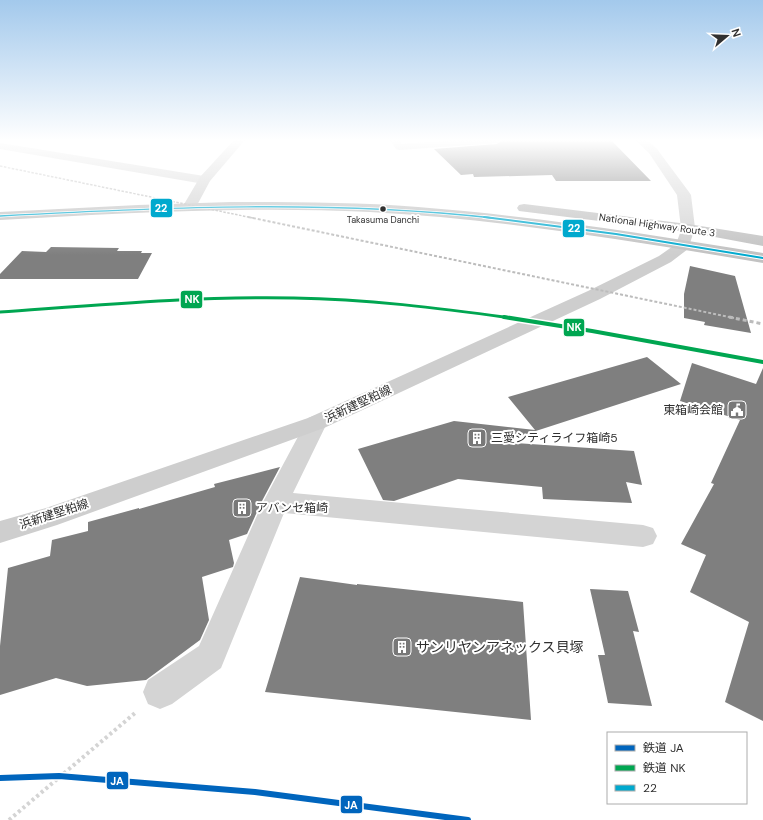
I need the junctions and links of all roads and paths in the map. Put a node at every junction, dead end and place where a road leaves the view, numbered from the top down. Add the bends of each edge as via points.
1 (194, 178) edge
2 (672, 178) edge
3 (204, 180) joint
4 (193, 200) junction
5 (440, 200) dead end
6 (0, 204) edge
7 (508, 206) dead end
8 (0, 216) edge
9 (685, 237) junction
10 (763, 241) edge
11 (763, 258) edge
12 (316, 423) junction
13 (276, 502) junction
14 (0, 532) edge
15 (642, 536) dead end
16 (160, 692) joint
17 (9, 820) edge

1 - 3 street
2 - 9 street via 684,195
3 - 4 main road
4 - 5 highway, National Highway Route 3 via 368,196
4 - 6 highway, National Highway Route 3 via 98,198
4 - 8 highway, National Highway Route 3
4 - 9 highway, National Highway Route 3 via 242,205 369,208 448,214 624,236
7 - 9 highway, National Highway Route 3
9 - 10 highway, National Highway Route 3
9 - 11 highway, National Highway Route 3
9 - 12 main road, 浜新建堅粕線 via 665,260
12 - 13 street
12 - 14 main road, 浜新建堅粕線 via 48,518
13 - 15 street
13 - 16 street via 210,657
16 - 17 path

